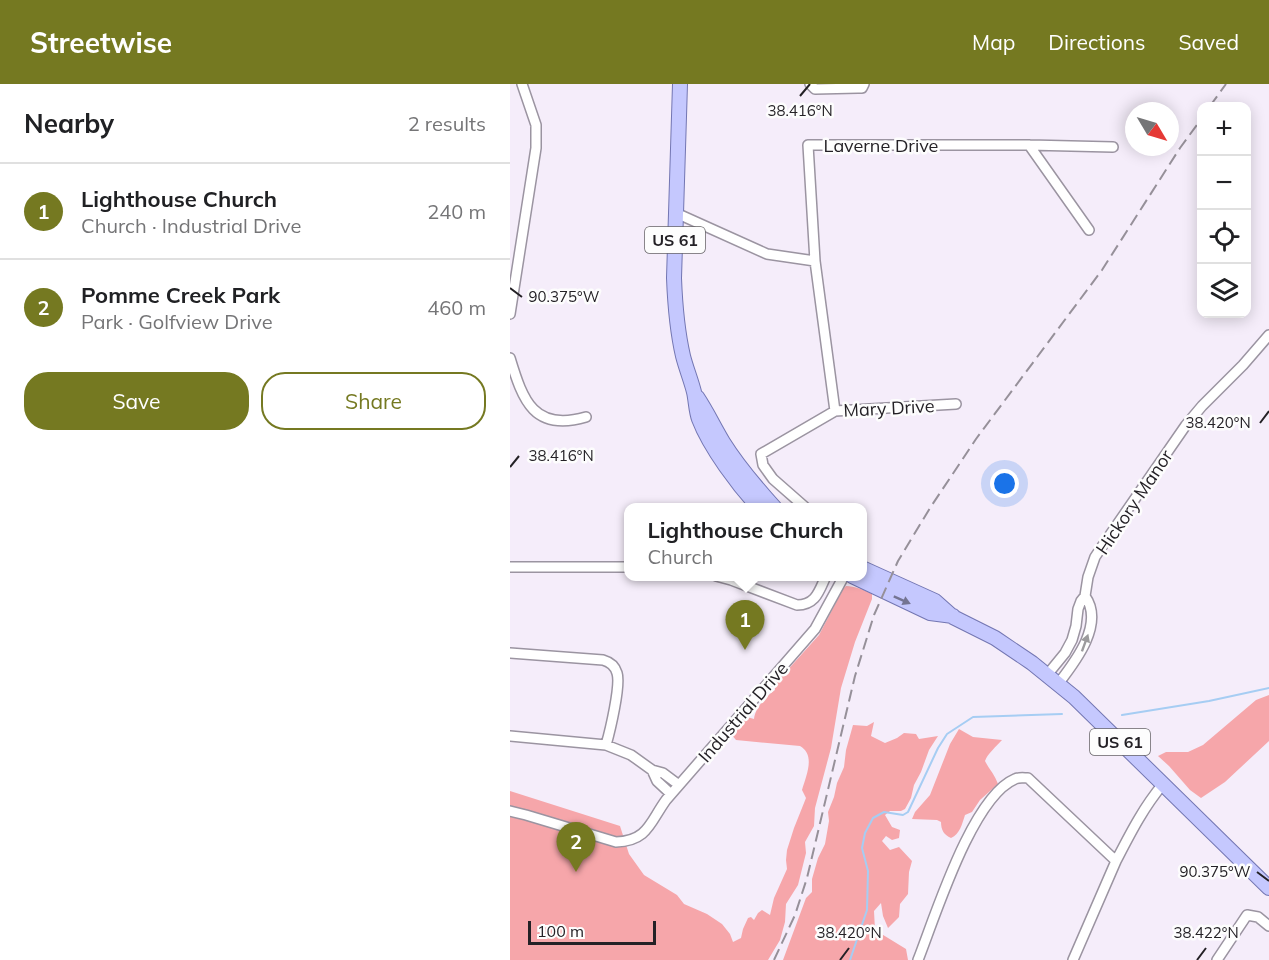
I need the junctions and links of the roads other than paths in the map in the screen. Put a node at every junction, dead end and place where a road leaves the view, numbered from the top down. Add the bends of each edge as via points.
1 (522, 84) edge
2 (680, 84) edge
3 (810, 84) edge
4 (864, 84) edge
5 (1029, 145) junction
6 (1113, 147) dead end
7 (676, 213) junction
8 (1089, 230) dead end
9 (814, 261) junction
10 (510, 314) edge
11 (1269, 335) edge
12 (510, 358) edge
13 (694, 393) junction
14 (956, 404) dead end
15 (835, 411) junction
16 (586, 417) dead end
17 (756, 503) edge
18 (771, 503) edge
19 (801, 503) edge
20 (510, 567) edge
21 (624, 567) edge
22 (867, 570) edge
23 (734, 581) edge
24 (824, 581) edge
25 (841, 581) edge
26 (863, 581) edge
27 (1085, 596) junction
28 (953, 616) junction
29 (510, 653) edge
30 (1053, 679) junction
31 (510, 736) edge
32 (606, 745) junction
33 (652, 770) junction
34 (666, 776) junction
35 (659, 784) junction
36 (1163, 784) junction
37 (679, 785) junction
38 (670, 794) junction
39 (510, 811) edge
40 (1116, 861) junction
41 (1269, 888) edge
42 (1269, 926) edge
43 (918, 960) edge
44 (1072, 960) edge
45 (1217, 960) edge

1 - 10 street via 536,124 536,147
2 - 7 main road, US 61
3 - 4 street via 815,89 862,88
5 - 6 street, Laverne Drive
5 - 8 street
5 - 9 street, Laverne Drive via 808,145
7 - 9 street via 767,254
7 - 13 main road, US 61 via 675,308
9 - 15 street, Laverne Drive
11 - 27 street, Hickory Manor via 1186,425 1095,557
12 - 16 street via 533,411 551,420
13 - 17 main road, US 61 via 699,419 713,447
13 - 18 main road, US 61 via 739,466
14 - 15 street, Mary Drive
15 - 19 street, Mary Drive via 761,454 773,479
20 - 21 street
22 - 28 main road, US 61 via 934,601
23 - 24 street via 803,605 812,601
25 - 37 street, Industrial Drive via 815,629
26 -> 28 main road, US 61 via 930,613
27 - 30 street, Hickory Manor via 1078,609 1072,640
30 -> 27 street, Hickory Manor via 1077,660 1087,639 1092,609
28 - 30 main road, US 61 via 995,638
29 - 32 street via 603,660 613,666 617,682
30 - 36 main road, US 61
31 - 32 street
32 - 33 street via 631,755
33 - 34 street
33 - 35 street
34 - 35 street
34 - 37 street
35 - 38 street
36 - 40 street via 1134,825
36 - 41 main road, US 61
37 - 38 street, Industrial Drive
38 - 39 street, Industrial Drive via 642,836 626,842
40 - 43 street via 1028,778 1017,778 987,804 968,835
40 - 44 street
42 - 45 street via 1258,917 1247,915

